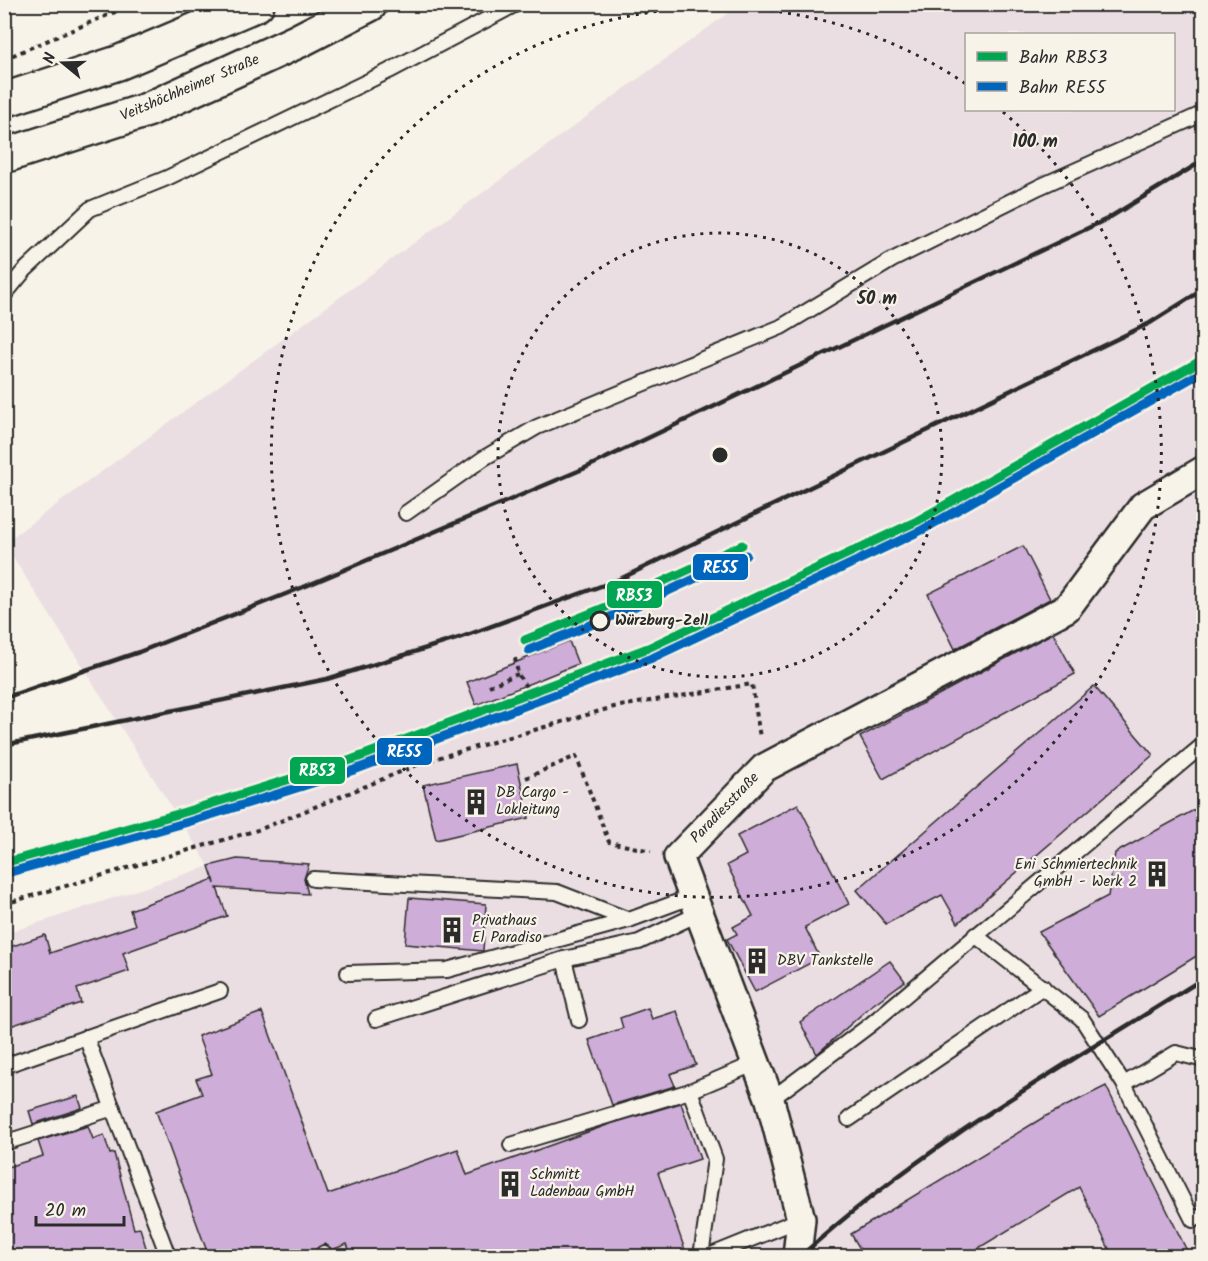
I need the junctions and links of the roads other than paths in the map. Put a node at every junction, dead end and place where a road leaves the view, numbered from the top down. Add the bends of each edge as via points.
1 (256, 4) edge
2 (370, 4) edge
3 (516, 4) edge
4 (4, 100) edge
5 (1203, 113) edge
6 (4, 156) edge
7 (4, 295) edge
8 (1203, 470) edge
9 (406, 513) dead end
10 (1203, 744) edge
11 (313, 879) dead end
12 (694, 905) junction
13 (629, 920) junction
14 (975, 935) junction
15 (564, 959) junction
16 (348, 973) dead end
17 (1043, 987) junction
18 (220, 990) dead end
19 (376, 1019) dead end
20 (579, 1020) dead end
21 (86, 1037) junction
22 (1203, 1060) edge
23 (756, 1063) junction
24 (4, 1066) edge
25 (1124, 1084) junction
26 (690, 1090) junction
27 (770, 1100) junction
28 (113, 1108) junction
29 (849, 1119) dead end
30 (4, 1143) edge
31 (511, 1145) dead end
32 (1203, 1215) edge
33 (801, 1220) junction
34 (168, 1257) edge
35 (701, 1257) edge
36 (709, 1257) edge
37 (797, 1257) edge

1 - 4 highway via 118,63
2 - 6 highway, Veitshöchheimer Straße via 147,110
3 - 7 lane via 389,71 167,178 90,209
5 - 9 lane via 1039,187 892,260 781,327 537,427 484,458
8 - 12 street, Paradiesstraße via 1143,506 1067,608 764,768 678,857
10 - 14 lane
11 - 13 lane via 557,892
12 - 13 lane
12 - 15 lane via 639,942
12 - 23 street
13 - 16 lane via 447,970
14 - 17 lane
14 - 27 lane via 870,1025
15 - 19 lane
15 - 20 lane
17 - 25 lane via 1082,1019
17 - 29 lane
18 - 21 lane
21 - 24 lane
21 - 28 lane
22 - 25 lane via 1176,1053
23 - 26 lane
23 - 27 street
25 - 32 lane via 1193,1221
26 - 31 lane
26 - 35 lane via 715,1160
27 - 33 street
28 - 30 lane
28 - 34 lane
33 - 36 lane
33 - 37 street

